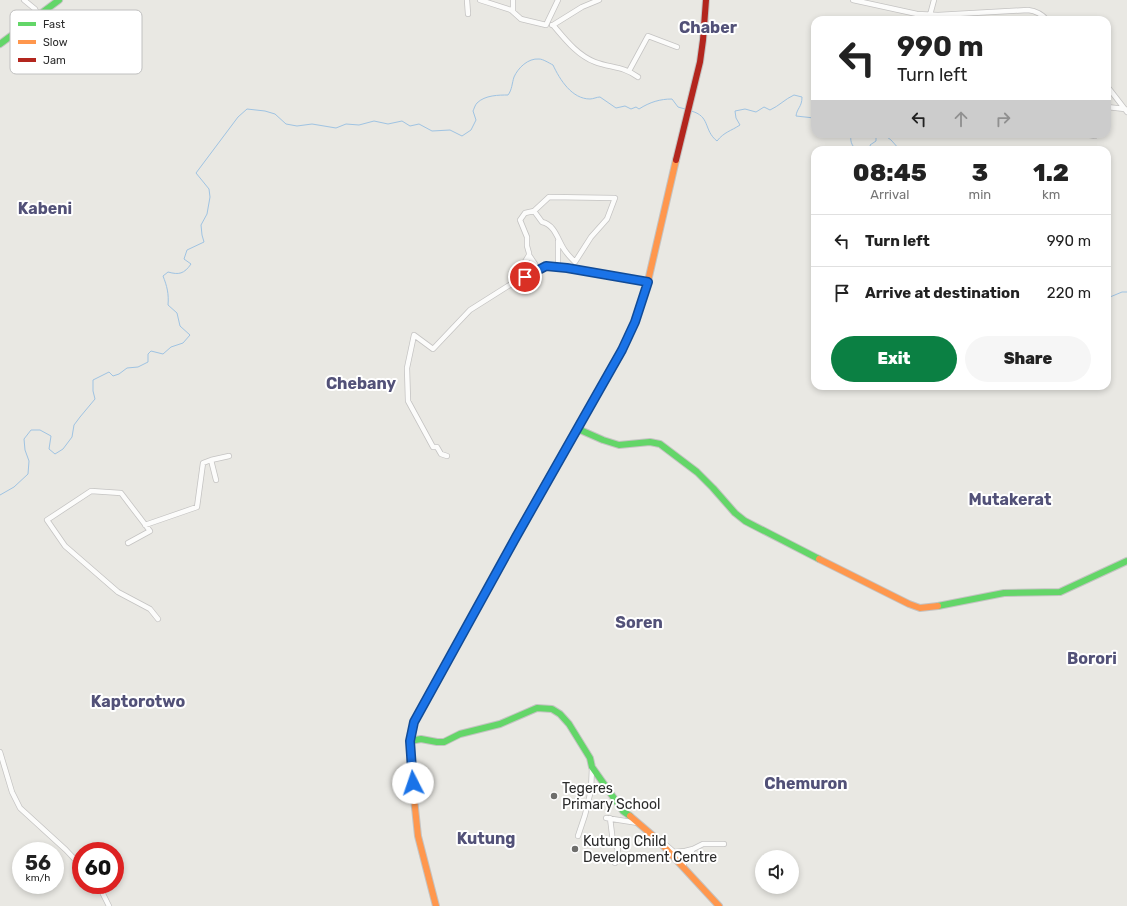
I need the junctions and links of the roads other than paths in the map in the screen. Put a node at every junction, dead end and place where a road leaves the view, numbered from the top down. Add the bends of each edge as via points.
1 (24, 0) edge
2 (59, 0) edge
3 (467, 0) edge
4 (480, 0) edge
5 (513, 0) edge
6 (558, 0) edge
7 (599, 0) edge
8 (706, 0) edge
9 (853, 0) edge
10 (934, 0) edge
11 (36, 10) edge
12 (45, 10) edge
13 (513, 11) junction
14 (468, 14) dead end
15 (930, 16) junction
16 (1044, 16) edge
17 (546, 25) junction
18 (553, 26) junction
19 (10, 36) edge
20 (0, 44) edge
21 (677, 47) dead end
22 (629, 71) junction
23 (638, 77) dead end
24 (1111, 91) edge
25 (1111, 108) edge
26 (1126, 110) edge
27 (534, 211) junction
28 (558, 241) junction
29 (529, 255) junction
30 (558, 267) junction
31 (539, 270) junction
32 (648, 282) junction
33 (512, 284) junction
34 (578, 429) junction
35 (229, 456) dead end
36 (447, 456) dead end
37 (211, 460) junction
38 (216, 480) dead end
39 (145, 525) junction
40 (128, 543) dead end
41 (1127, 561) edge
42 (158, 619) dead end
43 (410, 741) junction
44 (0, 752) edge
45 (592, 767) junction
46 (638, 824) junction
47 (578, 836) dead end
48 (724, 844) dead end
49 (693, 848) junction
50 (674, 852) junction
51 (72, 856) edge
52 (679, 858) junction
53 (616, 863) dead end
54 (696, 880) junction
55 (103, 894) edge
56 (109, 906) edge
57 (436, 906) edge
58 (719, 906) edge

1 - 11 street
2 - 12 street
3 - 14 street
4 - 13 street
5 - 13 street
6 - 17 street
7 - 18 street via 582,7
8 - 32 street via 700,62
9 - 15 street
10 - 15 street
13 - 17 street via 521,18
15 - 16 street via 1028,10
17 - 18 street
18 - 22 street via 575,50 594,62
19 - 20 street
21 - 22 street via 648,36
22 - 23 street
24 - 26 street
25 - 26 street
27 - 28 street via 556,234
27 - 28 street via 549,197 615,198 607,219 591,237 575,262
27 - 29 street via 525,213 520,220 527,237
28 - 30 street
29 - 31 street
29 - 33 street
30 - 31 street via 546,266
30 - 32 street
31 - 33 street
32 - 34 street via 625,343
33 - 36 street via 470,310 433,349 414,335 407,368 408,402 433,446
34 - 41 street via 620,445 653,442 660,444 699,474 737,516 920,608 1017,592 1060,592
34 - 43 street via 428,696 414,722
35 - 37 street
37 - 38 street
37 - 39 street via 203,463 197,507
39 - 40 street via 150,531
39 - 42 street via 121,493 92,491 47,520 65,546 118,592 150,609
43 - 45 street via 421,739 444,742 460,734 500,724 537,708 548,708 560,714 569,724 590,758
43 - 57 street via 418,836
44 - 51 street via 12,792 20,808
45 - 46 street via 617,804
45 - 47 street via 591,790
46 - 50 street
46 - 53 street via 608,818 613,842 618,850
46 - 54 street via 658,840
48 - 49 street via 703,844
49 - 50 street
49 - 52 street via 686,858
50 - 52 street
52 - 54 street
54 - 58 street
55 - 56 street

